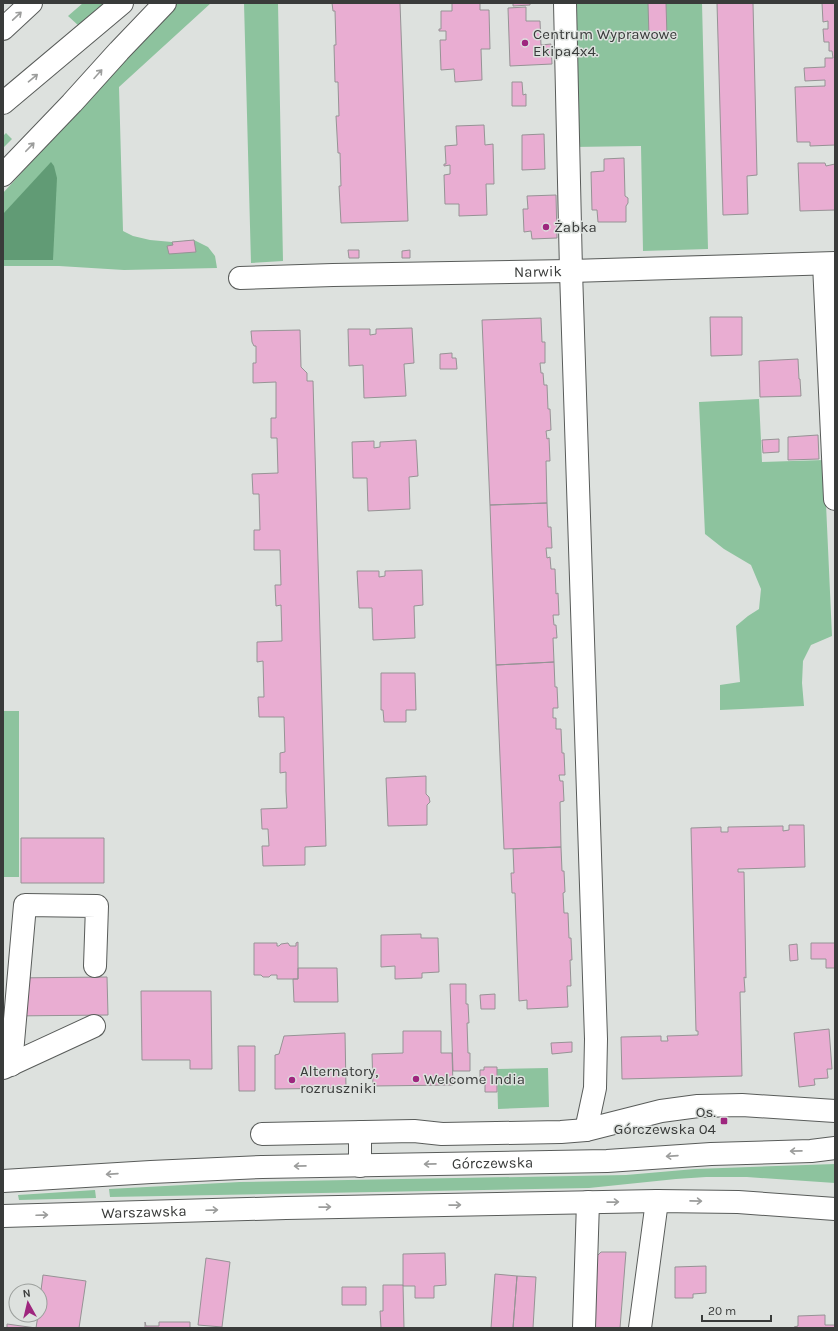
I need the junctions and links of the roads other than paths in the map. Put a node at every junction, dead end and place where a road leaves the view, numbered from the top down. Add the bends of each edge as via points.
1 (31, 3) edge
2 (122, 3) edge
3 (165, 3) edge
4 (565, 3) edge
5 (3, 29) edge
6 (3, 102) edge
7 (3, 175) edge
8 (830, 264) edge
9 (571, 271) junction
10 (240, 278) dead end
11 (835, 499) edge
12 (96, 966) dead end
13 (94, 1026) dead end
14 (7, 1066) edge
15 (835, 1111) edge
16 (586, 1130) junction
17 (362, 1132) junction
18 (262, 1134) dead end
19 (835, 1148) edge
20 (360, 1166) junction
21 (3, 1181) edge
22 (657, 1201) junction
23 (588, 1202) junction
24 (835, 1209) edge
25 (3, 1216) edge
26 (584, 1328) edge
27 (640, 1328) edge

5 -> 1 main road
6 -> 2 main road
7 -> 3 main road
4 - 9 main road
8 - 9 main road, Narwik
8 - 11 main road
9 - 10 main road, Narwik
9 - 16 main road via 596,1039 596,1088
12 - 14 main road via 96,906 25,905
13 - 14 main road
15 - 16 main road via 742,1105 698,1106 661,1111
16 - 17 main road via 442,1134 414,1131
17 - 18 main road
17 - 20 main road
19 -> 20 main road, Górczewska via 607,1161
20 -> 21 main road, Górczewska via 262,1167
23 -> 22 main road
22 -> 24 main road via 738,1202
22 - 27 main road
25 -> 23 main road, Warszawska
23 - 26 main road

